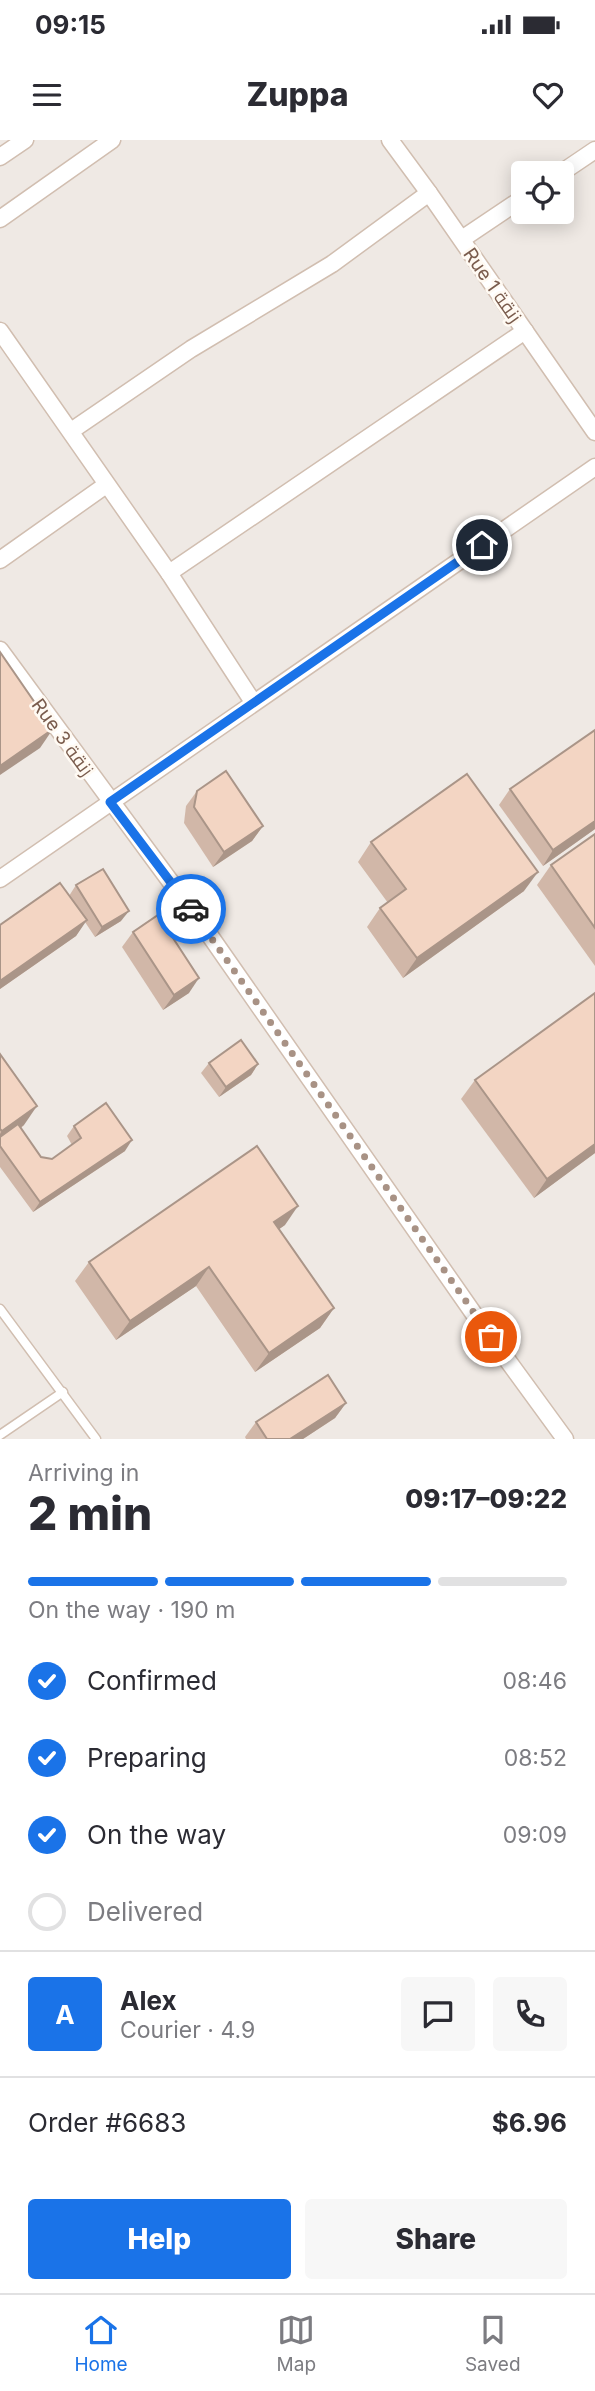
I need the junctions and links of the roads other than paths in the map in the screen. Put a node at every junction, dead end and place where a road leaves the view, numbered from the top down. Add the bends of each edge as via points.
1 (24, 140) edge
2 (111, 140) edge
3 (390, 140) edge
4 (595, 150) edge
5 (0, 157) edge
6 (574, 164) edge
7 (429, 193) junction
8 (511, 206) edge
9 (0, 219) edge
10 (462, 239) junction
11 (0, 331) edge
12 (525, 331) junction
13 (71, 431) junction
14 (595, 432) edge
15 (595, 467) edge
16 (106, 485) junction
17 (0, 560) edge
18 (169, 573) junction
19 (0, 650) edge
20 (253, 702) junction
21 (110, 802) junction
22 (0, 879) edge
23 (0, 1309) edge
24 (63, 1392) junction
25 (0, 1435) edge
26 (96, 1439) edge
27 (565, 1439) edge

1 - 5 street
2 - 9 street
3 - 7 street, Rue 1 زنقة
4 - 6 street
7 - 10 street, Rue 1 زنقة
7 - 13 street via 332,264 191,349
8 - 10 street
10 - 12 street, Rue 1 زنقة
11 - 13 street
12 - 14 street, Rue 1 زنقة
12 - 18 street
13 - 16 street
15 - 20 street
16 - 17 street
16 - 18 street
18 - 20 street
19 - 21 street, Rue 3 زنقة
20 - 21 street
21 - 22 street
21 - 27 street, Rue 3 زنقة via 206,930
23 - 24 lane
24 - 25 lane
24 - 26 lane

